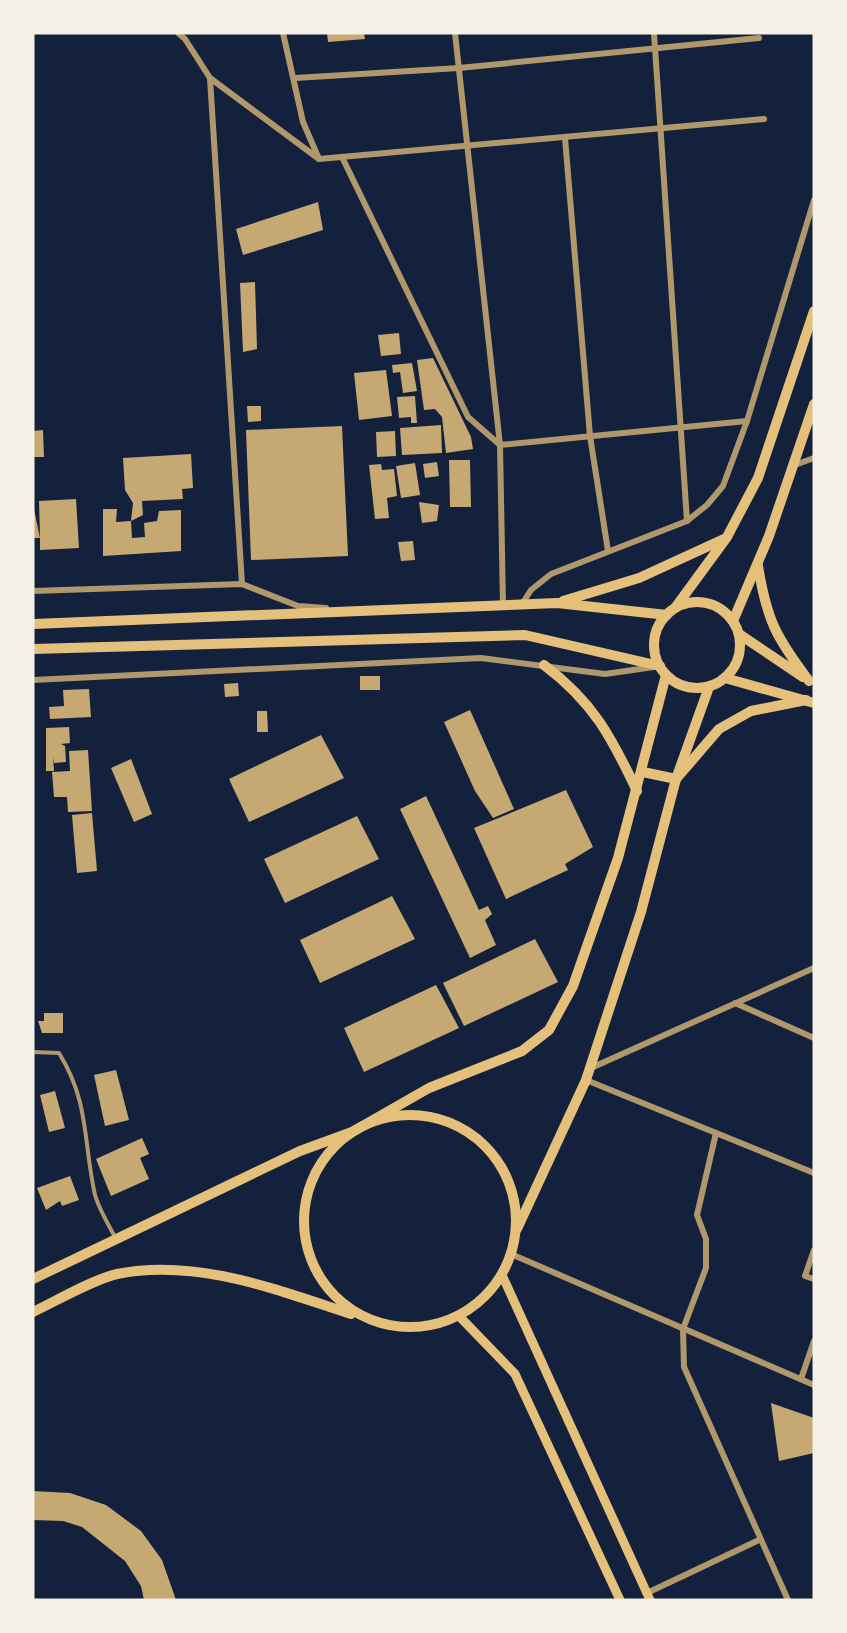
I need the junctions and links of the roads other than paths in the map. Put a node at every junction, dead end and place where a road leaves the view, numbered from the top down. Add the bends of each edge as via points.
1 (178, 33) edge
2 (283, 33) edge
3 (455, 33) edge
4 (654, 33) edge
5 (759, 38) dead end
6 (656, 50) junction
7 (459, 68) junction
8 (210, 78) junction
9 (295, 78) junction
10 (764, 119) dead end
11 (661, 130) junction
12 (565, 138) junction
13 (467, 146) junction
14 (342, 158) junction
15 (319, 159) junction
16 (814, 200) edge
17 (814, 311) edge
18 (814, 404) edge
19 (747, 421) junction
20 (681, 428) junction
21 (590, 436) junction
22 (500, 445) junction
23 (814, 458) edge
24 (792, 466) junction
25 (687, 521) junction
26 (727, 537) junction
27 (608, 551) junction
28 (758, 565) junction
29 (242, 584) junction
30 (33, 591) edge
31 (557, 603) junction
32 (522, 604) junction
33 (503, 605) junction
34 (372, 611) junction
35 (671, 612) junction
36 (733, 621) junction
37 (33, 624) edge
38 (739, 634) junction
39 (33, 649) edge
40 (544, 665) junction
41 (663, 671) junction
42 (725, 678) junction
43 (33, 680) edge
44 (812, 682) edge
45 (709, 687) junction
46 (810, 701) edge
47 (643, 772) junction
48 (676, 779) junction
49 (638, 791) junction
50 (814, 968) edge
51 (735, 1004) junction
52 (814, 1038) edge
53 (33, 1052) edge
54 (590, 1068) junction
55 (586, 1080) junction
56 (352, 1132) junction
57 (716, 1133) junction
58 (814, 1173) edge
59 (516, 1232) junction
60 (116, 1241) junction
61 (814, 1250) edge
62 (511, 1254) junction
63 (502, 1275) junction
64 (33, 1279) edge
65 (814, 1279) edge
66 (33, 1312) edge
67 (459, 1316) junction
68 (369, 1320) junction
69 (683, 1329) junction
70 (814, 1341) edge
71 (801, 1379) junction
72 (814, 1385) edge
73 (759, 1540) junction
74 (649, 1596) edge
75 (620, 1600) edge
76 (788, 1600) edge

1 - 8 street
2 - 9 street
3 - 7 street
4 - 6 street
5 - 6 street
6 - 7 street
6 - 11 street
7 - 9 street
7 - 13 street
8 - 15 street
8 - 29 street
9 - 15 street via 303,122
10 - 11 street
11 - 12 street
11 - 20 street
12 - 13 street
12 - 21 street
13 - 14 street
13 - 22 street
14 - 15 street
14 - 22 street via 468,417
16 - 19 street
17 - 26 main road via 758,478
18 - 24 main road
19 - 20 street
19 - 25 street via 723,486
20 - 21 street
20 - 25 street
21 - 22 street
21 - 27 street
22 - 33 street
23 - 24 street
24 - 28 main road
25 - 27 street
26 - 31 main road via 639,578
26 - 35 main road
27 - 32 street via 544,578
28 - 36 main road
28 - 44 main road via 765,604 776,634
29 - 30 street
29 - 34 street via 298,606
31 - 32 main road
31 - 35 main road
32 - 33 main road
33 - 34 main road
34 - 37 main road
35 - 36 main road via 694,603 713,605
35 - 41 main road via 659,626 655,639 655,653
36 - 38 main road
38 - 42 main road via 738,658
38 - 44 main road
39 - 41 main road via 525,635
40 - 41 street via 605,674
40 - 43 street via 480,658
40 - 49 main road via 572,686 595,712
41 - 45 main road via 686,687
41 - 47 main road
42 - 45 main road
42 - 46 main road
45 - 48 main road
46 - 48 main road via 752,711 720,729
47 - 48 main road
47 - 49 main road
48 - 54 main road via 641,912
49 - 56 main road via 573,986 549,1030 522,1051 429,1088
50 - 51 street
51 - 52 street
51 - 54 street
53 - 60 lane via 59,1053 73,1075 84,1111 96,1197
54 - 55 main road
55 - 57 street
55 - 59 main road
56 - 59 main road via 376,1120 428,1116 476,1138 495,1157 508,1180
56 - 60 main road via 300,1151
56 - 68 main road via 336,1145 312,1179 306,1199 305,1231 321,1280 351,1310
57 - 58 street
57 - 69 street via 697,1215 706,1239 706,1268
59 - 62 main road
60 - 64 main road
61 - 65 street via 805,1276
62 - 63 main road
62 - 69 street
63 - 67 main road via 476,1305
63 - 74 main road
66 - 68 main road via 116,1275 167,1269 214,1274
67 - 68 main road via 414,1328
67 - 75 main road via 515,1374
69 - 71 street
69 - 73 street via 684,1367
70 - 71 street
71 - 72 street
73 - 74 street
73 - 76 street

